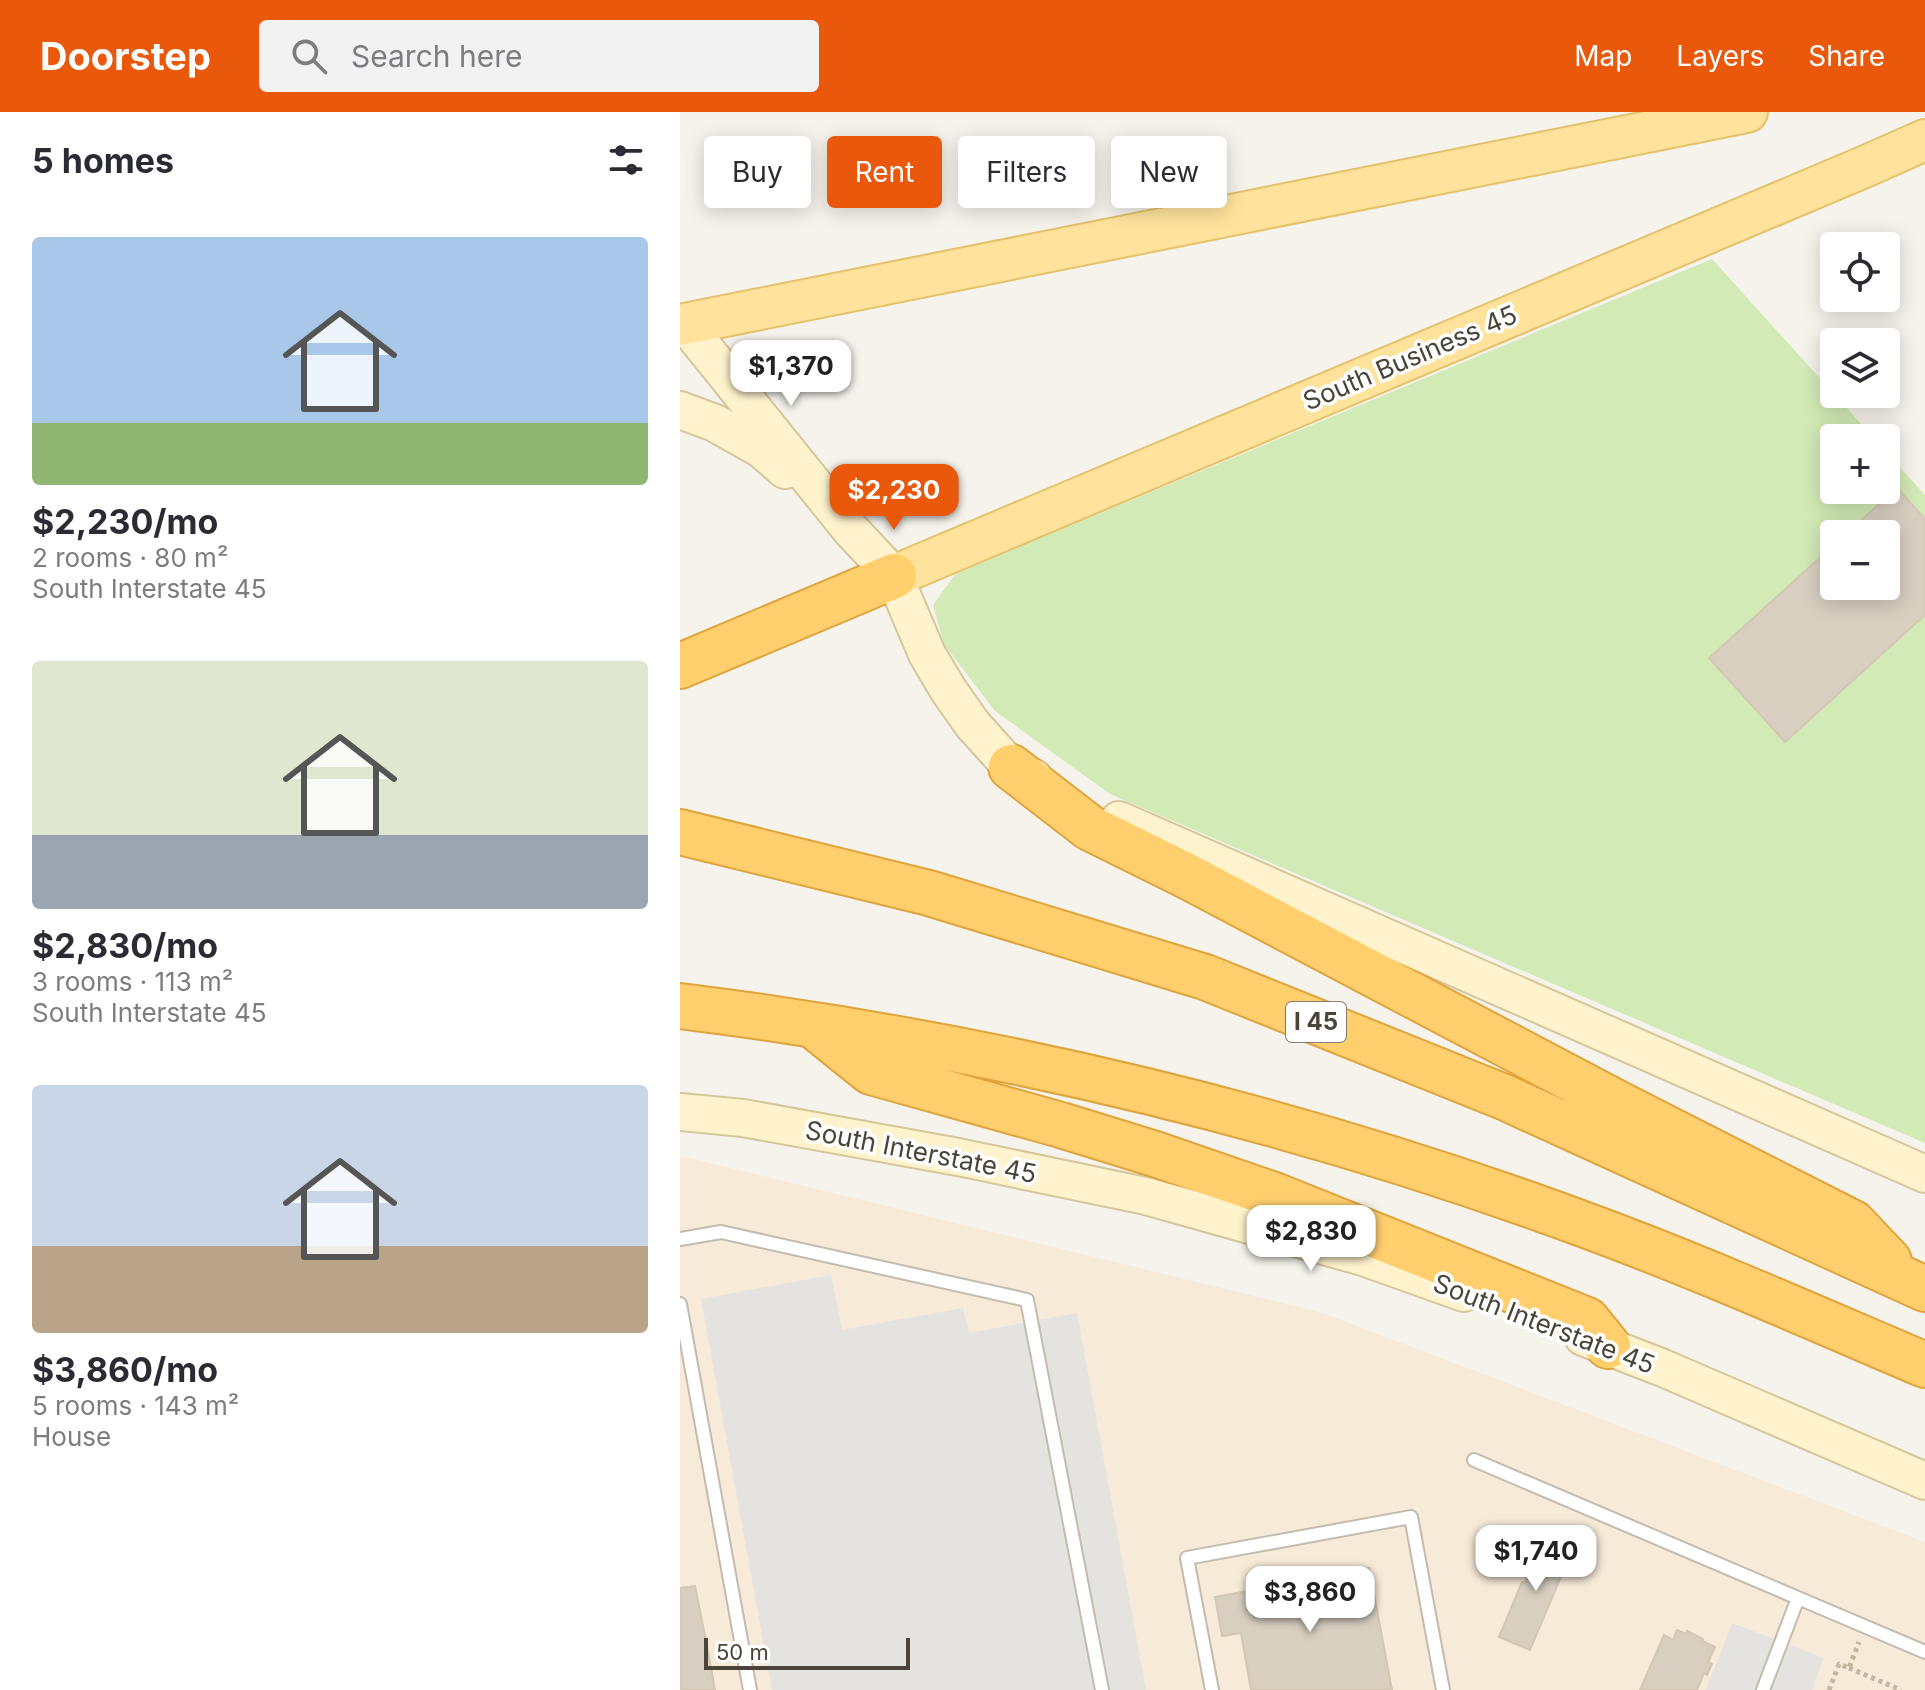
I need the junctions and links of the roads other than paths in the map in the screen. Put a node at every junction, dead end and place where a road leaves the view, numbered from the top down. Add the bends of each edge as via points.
1 (1747, 112) edge
2 (1925, 140) edge
3 (683, 325) edge
4 (680, 410) edge
5 (850, 529) junction
6 (894, 576) junction
7 (680, 666) edge
8 (1011, 767) junction
9 (680, 832) edge
10 (680, 1006) edge
11 (813, 1025) junction
12 (680, 1112) edge
13 (1925, 1174) edge
14 (680, 1239) edge
15 (1918, 1286) edge
16 (680, 1304) edge
17 (1608, 1346) junction
18 (1925, 1365) edge
19 (1474, 1460) dead end
20 (1925, 1481) edge
21 (1798, 1598) junction
22 (1925, 1652) edge
23 (750, 1690) edge
24 (1102, 1690) edge
25 (1212, 1690) edge
26 (1443, 1690) edge
27 (1763, 1690) edge

1 - 3 main road
2 - 6 main road, South Business 45
3 - 5 main road
4 - 5 main road via 761,449
5 - 6 main road
6 - 7 highway
6 - 8 main road via 949,691
8 - 13 main road via 1110,816
8 - 15 highway via 1090,828 1853,1223
9 - 15 highway, I 45 via 929,893 1205,977 1504,1097
10 - 11 highway
11 - 17 highway via 871,1072 1061,1125 1274,1195 1587,1320
11 - 18 highway via 1115,1083 1407,1164 1625,1240
12 - 17 main road, South Interstate 45 via 743,1118 1146,1196 1363,1257
14 - 24 lane via 721,1232 1027,1300
16 - 23 lane
17 - 20 main road, South Interstate 45
19 - 21 lane
21 - 22 lane
21 - 27 lane
25 - 26 lane via 1187,1558 1411,1517

